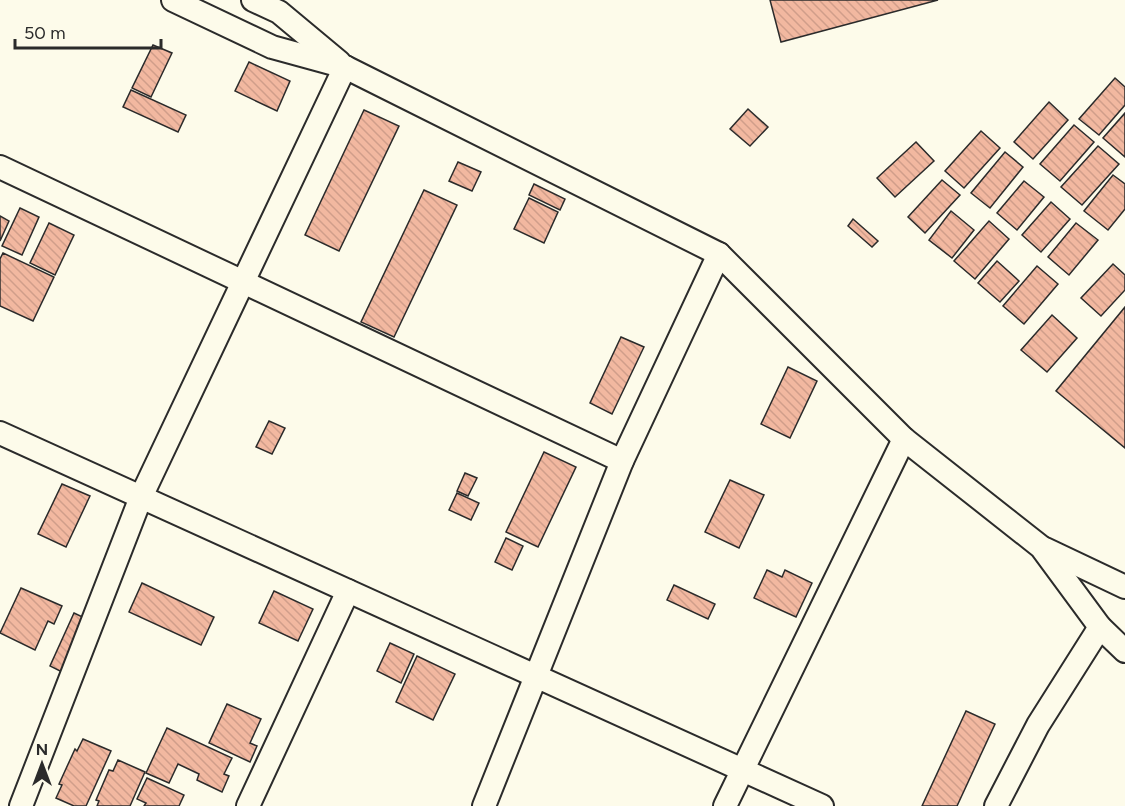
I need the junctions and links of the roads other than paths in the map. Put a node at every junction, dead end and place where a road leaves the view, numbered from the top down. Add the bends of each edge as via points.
1 (173, 0) edge
2 (253, 0) edge
3 (345, 67) junction
4 (0, 168) edge
5 (719, 254) junction
6 (241, 282) junction
7 (0, 433) edge
8 (904, 439) junction
9 (622, 461) junction
10 (141, 497) junction
11 (1041, 547) junction
12 (1125, 587) edge
13 (348, 591) junction
14 (1100, 627) junction
15 (1125, 651) edge
16 (537, 677) junction
17 (742, 770) junction
18 (21, 806) edge
19 (248, 806) edge
20 (484, 806) edge
21 (725, 806) edge
22 (822, 806) edge
23 (996, 806) edge

1 - 3 street via 272,47
2 - 3 street via 279,12
3 - 5 street
3 - 6 street
4 - 6 street
5 - 8 street
5 - 9 street
6 - 9 street
6 - 10 street
7 - 10 street
8 - 11 street
8 - 17 street
9 - 16 street
10 - 13 street
10 - 18 street
11 - 12 street
11 - 14 street
13 - 16 street
13 - 19 street
14 - 15 street
14 - 23 street via 1038,725
16 - 17 street
16 - 20 street
17 - 21 street
17 - 22 street

